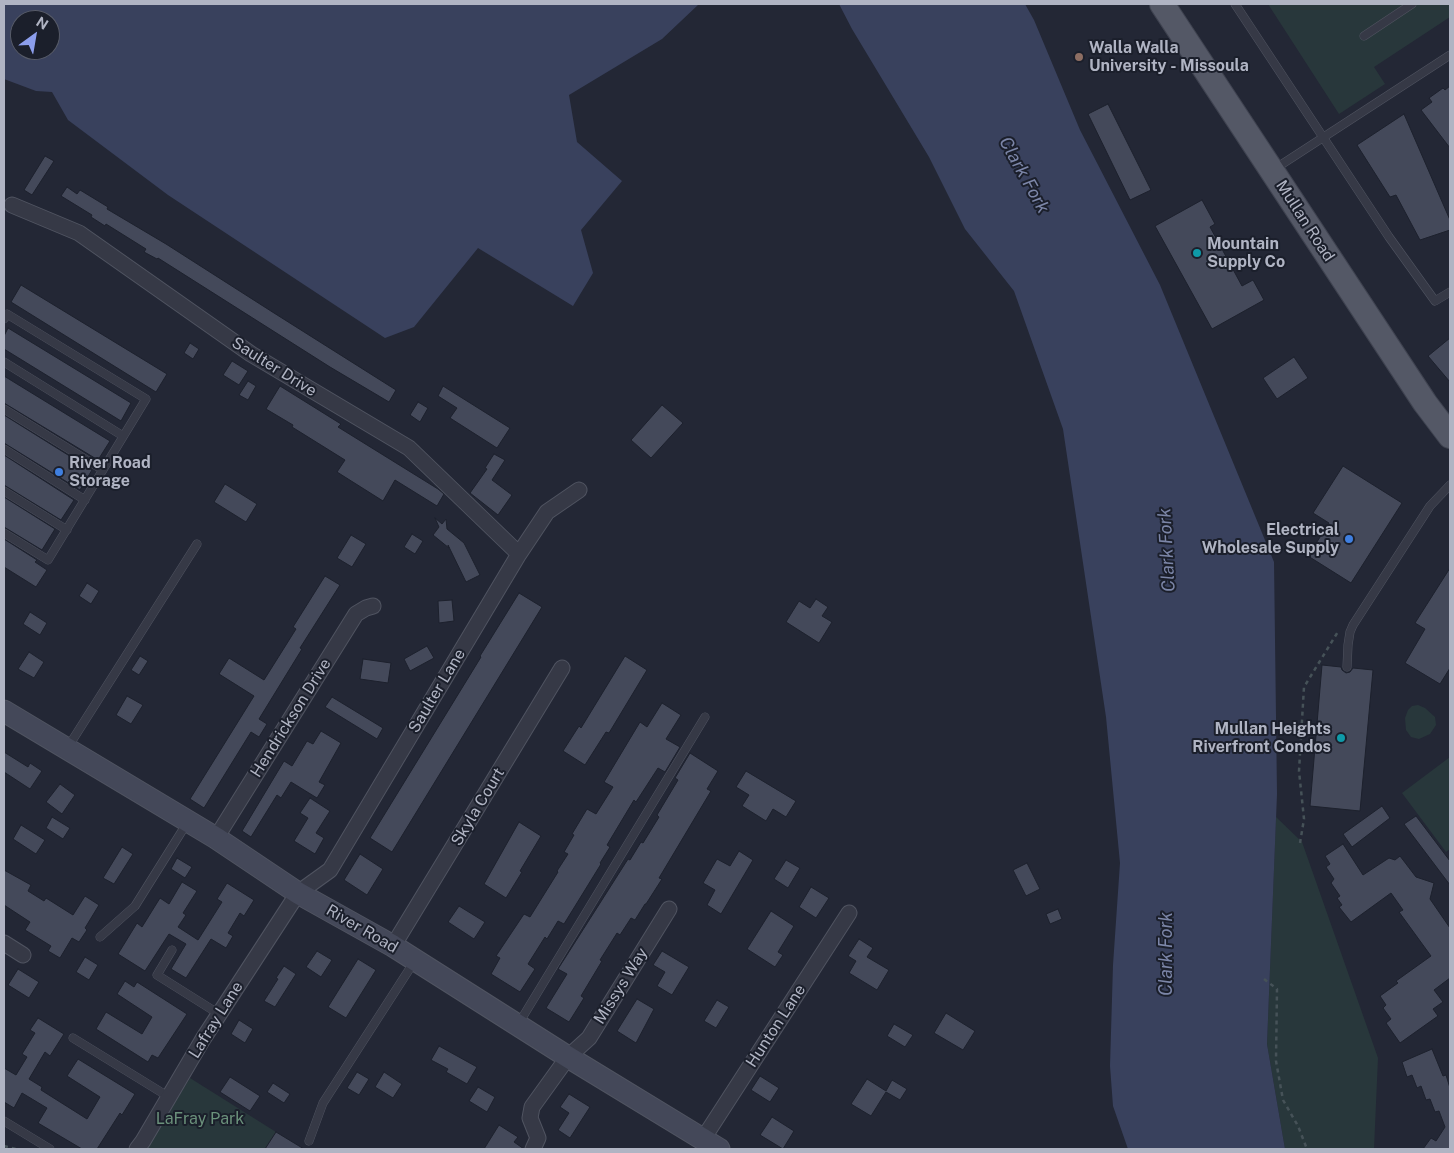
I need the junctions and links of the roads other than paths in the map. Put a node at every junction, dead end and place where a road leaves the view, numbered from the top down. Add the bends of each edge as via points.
1 (1162, 4) edge
2 (1235, 4) edge
3 (1412, 4) edge
4 (1364, 36) dead end
5 (1450, 55) edge
6 (1323, 137) junction
7 (1272, 171) junction
8 (12, 204) dead end
9 (1450, 292) edge
10 (4, 319) edge
11 (4, 362) edge
12 (4, 408) edge
13 (124, 436) junction
14 (1450, 436) edge
15 (4, 449) edge
16 (103, 470) junction
17 (1450, 485) edge
18 (579, 490) dead end
19 (4, 491) edge
20 (85, 500) junction
21 (67, 530) junction
22 (4, 533) edge
23 (197, 544) dead end
24 (519, 554) junction
25 (373, 606) dead end
26 (1347, 667) dead end
27 (562, 668) dead end
28 (4, 711) edge
29 (705, 718) dead end
30 (66, 749) junction
31 (188, 822) junction
32 (216, 838) junction
33 (298, 893) junction
34 (669, 909) dead end
35 (849, 913) dead end
36 (100, 937) dead end
37 (4, 943) edge
38 (393, 946) junction
39 (172, 950) dead end
40 (23, 955) dead end
41 (415, 960) junction
42 (219, 1014) junction
43 (518, 1025) junction
44 (73, 1038) dead end
45 (568, 1057) junction
46 (169, 1098) junction
47 (4, 1121) edge
48 (309, 1141) dead end
49 (711, 1144) edge
50 (50, 1149) edge
51 (137, 1149) edge
52 (533, 1149) edge

1 - 7 main road, Mullan Road
2 - 6 lane
3 - 4 lane
5 - 6 lane
6 - 7 lane
6 - 9 lane via 1435,301
7 - 14 main road, Mullan Road via 1425,404
8 - 24 street, Saulter Drive via 79,233 251,354 409,448
10 - 13 lane via 7,314 146,399
11 - 13 lane
12 - 16 lane
13 - 16 lane
15 - 20 lane
16 - 20 lane
17 - 26 lane via 1430,506 1350,632
18 - 24 street, Saulter Lane via 547,512
19 - 21 lane
20 - 21 lane
21 - 22 lane via 48,560
23 - 30 lane
24 - 33 street, Saulter Lane via 330,870
25 - 32 street, Hendrickson Drive via 356,614
27 - 38 street, Skyla Court
28 - 30 street, River Road
29 - 43 lane
30 - 31 street, River Road
31 - 32 street, River Road
31 - 36 lane via 135,906
32 - 33 street, River Road
33 - 38 street, River Road
33 - 42 street, Lafray Lane
34 - 45 street, Missys Way via 589,1038
35 - 49 street, Hunton Lane
37 - 40 street
38 - 41 street, River Road
39 - 42 lane via 157,975
41 - 43 street, River Road
41 - 48 lane via 323,1103
42 - 46 street, Lafray Lane
43 - 45 street, River Road
44 - 46 lane
45 - 49 street, River Road
45 - 52 street, Missys Way via 532,1107 530,1118 538,1138
46 - 51 street, Lafray Lane
47 - 50 lane

